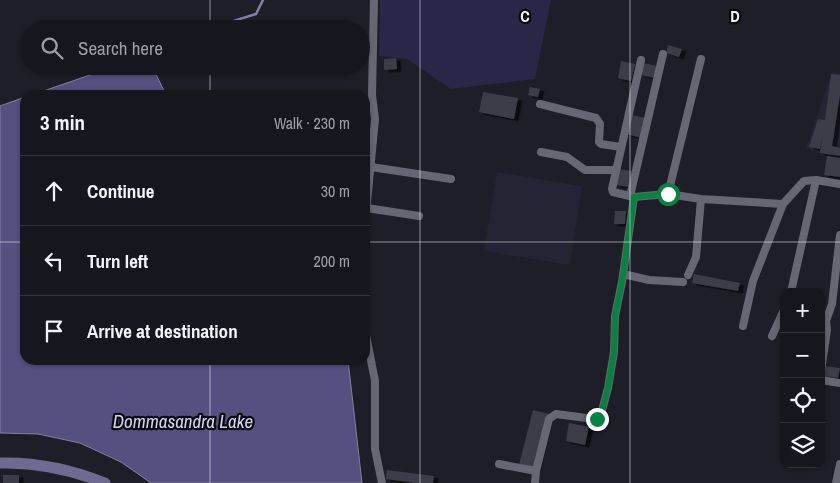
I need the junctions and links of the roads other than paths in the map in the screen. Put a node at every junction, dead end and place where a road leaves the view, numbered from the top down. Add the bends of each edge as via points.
1 (374, 0) edge
2 (663, 54) dead end
3 (701, 59) dead end
4 (641, 60) dead end
5 (540, 104) dead end
6 (621, 147) junction
7 (541, 152) dead end
8 (370, 167) joint
9 (615, 170) junction
10 (451, 179) dead end
11 (816, 180) junction
12 (840, 184) edge
13 (668, 194) junction
14 (632, 197) junction
15 (701, 199) junction
16 (783, 204) junction
17 (370, 209) edge
18 (420, 216) dead end
19 (840, 235) edge
20 (623, 274) junction
21 (688, 275) dead end
22 (683, 282) dead end
23 (791, 288) edge
24 (780, 319) edge
25 (743, 326) dead end
26 (772, 336) dead end
27 (825, 344) edge
28 (370, 353) edge
29 (825, 381) edge
30 (840, 383) edge
31 (0, 462) edge
32 (499, 464) dead end
33 (840, 464) edge
34 (536, 471) junction
35 (105, 483) edge
36 (382, 483) edge
37 (535, 483) edge
38 (836, 483) edge

1 - 8 street via 372,95 375,120
2 - 14 street
3 - 13 street
4 - 6 street
5 - 6 street via 596,118 600,124 599,142
6 - 9 street
7 - 9 street via 569,158 585,170
8 - 10 street
9 - 14 street via 613,192
11 - 12 street
11 - 16 street via 804,181
11 - 23 street
13 - 14 street
13 - 15 street
14 - 20 street
15 - 16 street
15 - 21 street via 696,257
16 - 25 street via 753,281
17 - 18 street
19 - 27 street
20 - 22 street via 649,280
20 - 34 street via 615,316 614,352 600,418 594,420 556,414 549,419
24 - 26 street
28 - 36 street via 376,381 376,449
29 - 30 street
31 - 35 street via 57,467
32 - 34 street
33 - 38 street
34 - 37 street

